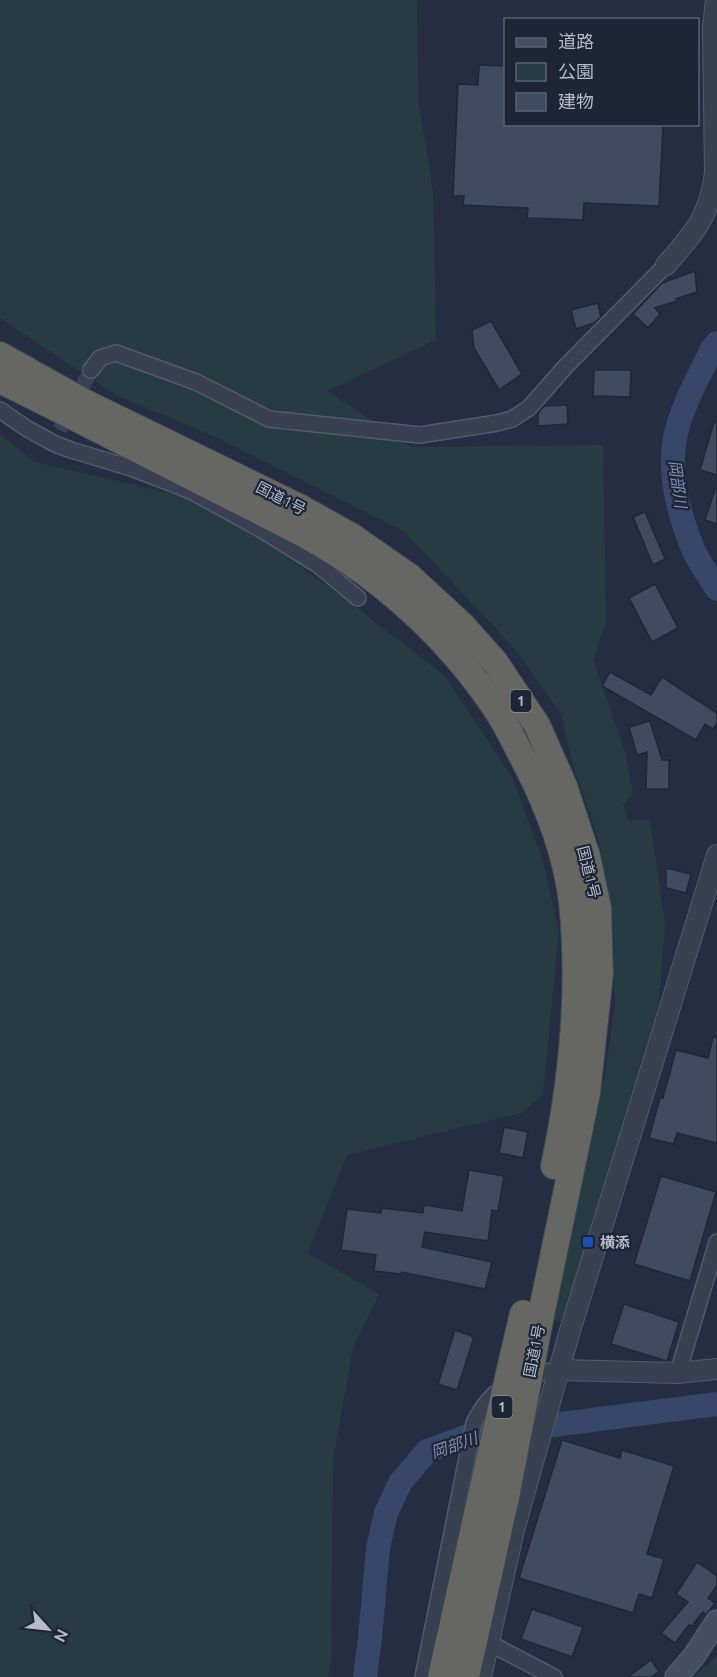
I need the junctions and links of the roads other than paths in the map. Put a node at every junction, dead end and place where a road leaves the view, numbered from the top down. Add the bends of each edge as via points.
1 (716, 0) edge
2 (666, 265) joint
3 (0, 355) edge
4 (91, 370) tunnel mouth
5 (0, 380) edge
6 (0, 410) edge
7 (358, 598) dead end
8 (717, 855) edge
9 (717, 1242) edge
10 (532, 1314) junction
11 (717, 1369) edge
12 (559, 1370) junction
13 (678, 1373) junction
14 (481, 1501) junction
15 (717, 1622) edge
16 (489, 1643) junction
17 (423, 1677) edge
18 (441, 1677) edge
19 (466, 1677) edge
20 (481, 1677) edge
21 (554, 1677) edge
22 (676, 1677) edge

1 - 2 street via 713,192 700,223
2 - 4 street via 529,408 497,423 420,435 269,419 196,382 116,353 100,358
3 - 10 highway, 国道1号 / 1 via 82,401 351,536 410,577 462,625 495,662 537,725 564,786 586,856 598,908 600,974 587,1093
5 - 10 highway, 国道1号 / 1 via 311,538 361,570 427,625 476,680 500,715 554,827 572,901 574,935 570,1076
6 - 7 street via 26,428 58,437 71,450 191,491 318,565
8 - 12 street
9 - 13 street
10 - 14 highway, 国道1号 / 1, bridge
11 - 13 street
12 - 13 street
12 - 14 street via 535,1374 499,1389 482,1407 474,1423
12 - 16 street via 514,1530
14 - 17 street
14 - 18 highway, 国道1号 / 1
14 - 19 highway, 国道1号 / 1
15 - 22 main road
16 - 20 street
16 - 21 street

